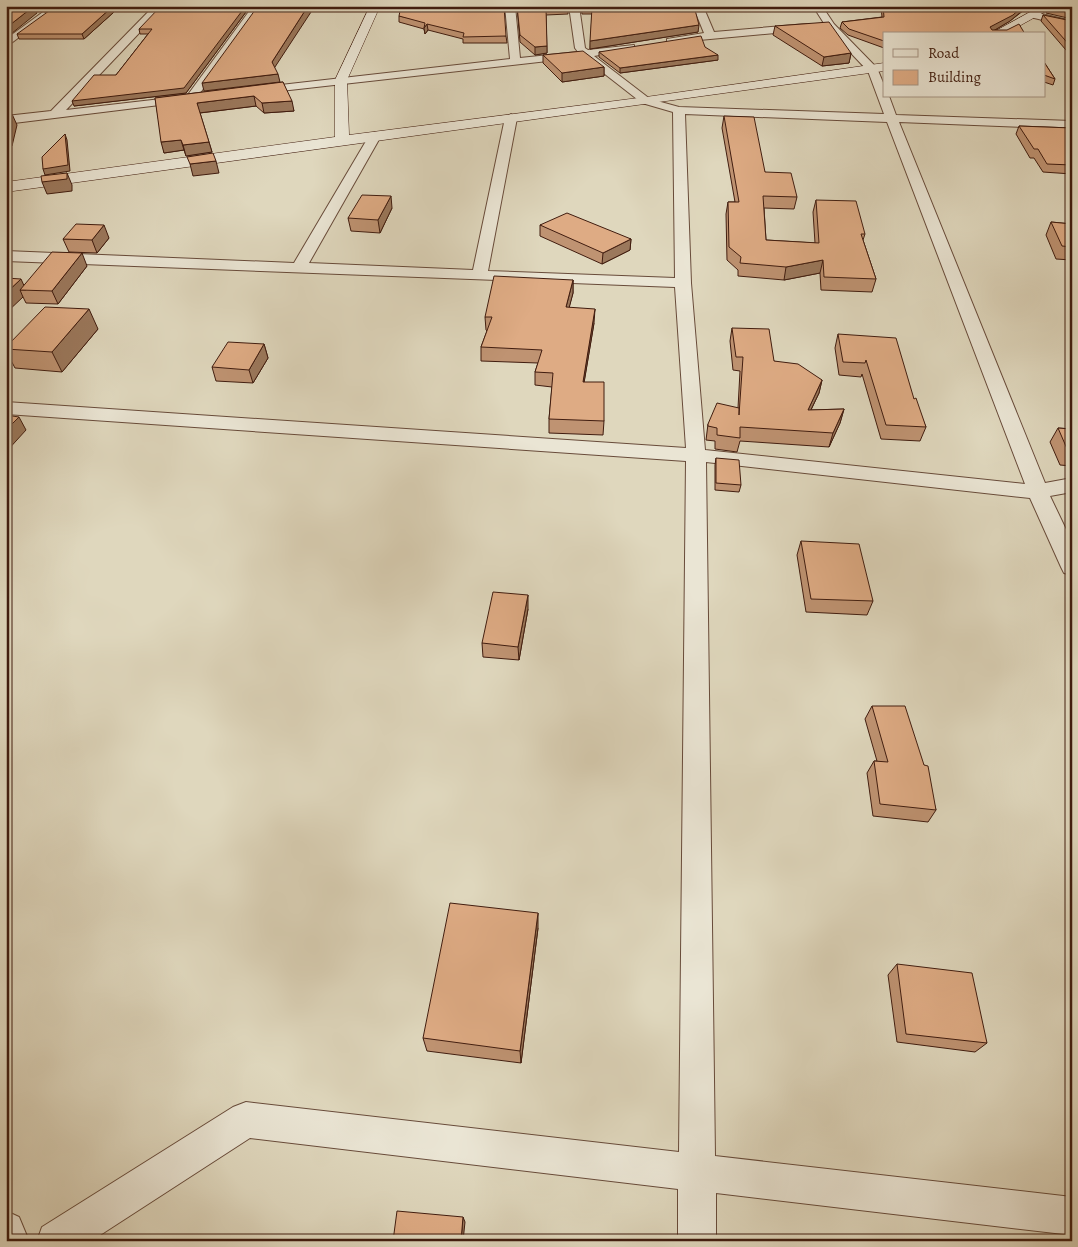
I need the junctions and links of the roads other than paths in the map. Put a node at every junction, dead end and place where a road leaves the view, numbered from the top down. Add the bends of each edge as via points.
1 (510, 6) edge
2 (574, 6) edge
3 (698, 6) edge
4 (817, 6) edge
5 (53, 7) edge
6 (258, 7) edge
7 (375, 7) edge
8 (1048, 7) edge
9 (6, 8) edge
10 (159, 8) junction
11 (1033, 15) junction
12 (1072, 24) edge
13 (830, 26) junction
14 (1000, 32) edge
15 (710, 35) junction
16 (662, 43) edge
17 (6, 44) edge
18 (642, 46) edge
19 (585, 54) junction
20 (515, 61) junction
21 (879, 69) edge
22 (341, 80) junction
23 (883, 84) edge
24 (238, 93) edge
25 (210, 96) edge
26 (191, 98) junction
27 (887, 98) edge
28 (646, 101) junction
29 (679, 110) junction
30 (54, 114) junction
31 (511, 118) junction
32 (892, 118) junction
33 (6, 120) edge
34 (1072, 125) edge
35 (375, 136) junction
36 (342, 140) junction
37 (6, 187) edge
38 (6, 256) edge
39 (300, 266) junction
40 (479, 276) junction
41 (683, 283) junction
42 (6, 408) edge
43 (696, 455) junction
44 (1072, 485) edge
45 (1038, 492) junction
46 (1072, 567) edge
47 (698, 1174) junction
48 (1072, 1216) edge
49 (6, 1230) edge
50 (10, 1241) edge
51 (56, 1241) edge
52 (697, 1241) edge

1 - 20 street
2 - 19 street via 580,48
3 - 15 street
4 - 13 street
5 - 9 street
5 - 10 street
5 - 17 street
6 - 7 street
6 - 10 street
6 - 26 street
7 - 22 street
8 - 11 street
10 - 30 street
11 - 12 street
11 - 14 street
13 - 15 street
13 - 21 street
15 - 16 street
18 - 19 street
19 - 20 street
19 - 28 street
20 - 22 street
21 - 23 street
21 - 28 street
22 - 24 street
22 - 36 street
25 - 26 street
26 - 30 street
27 - 32 street
28 - 29 street
28 - 31 street
29 - 32 street
29 - 41 street
30 - 33 street
31 - 35 street
31 - 40 street
32 - 34 street
32 - 45 street
35 - 36 street
35 - 39 street
36 - 37 street
38 - 39 street
39 - 40 street
40 - 41 street
41 - 43 street
42 - 43 street
43 - 45 street
43 - 47 street
44 - 45 street
45 - 46 street
47 - 48 street
47 - 51 street via 246,1120
47 - 52 street
49 - 50 street

